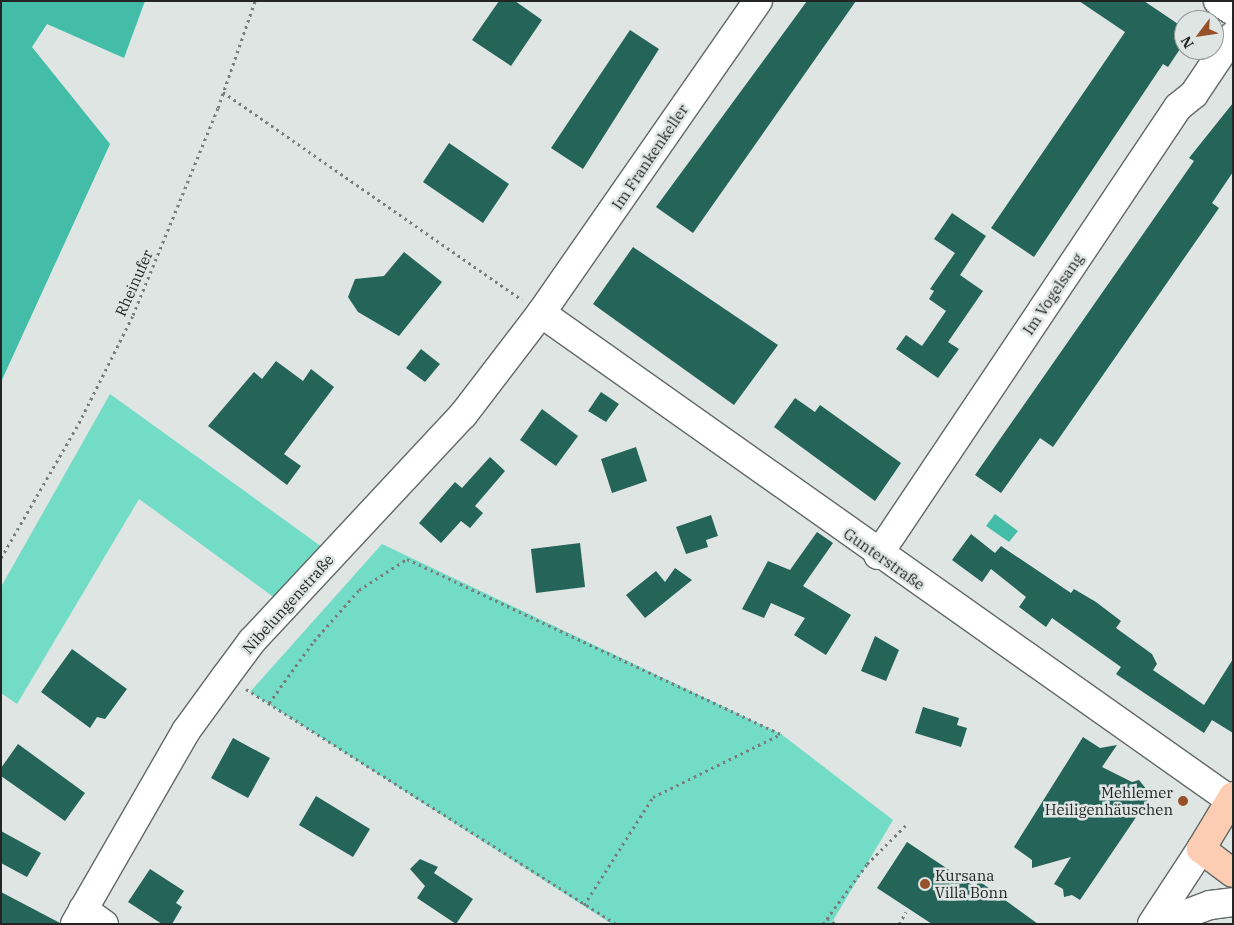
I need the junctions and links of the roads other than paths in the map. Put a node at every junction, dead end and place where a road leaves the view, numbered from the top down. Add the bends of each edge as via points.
1 (758, 1) edge
2 (1218, 1) edge
3 (1233, 11) edge
4 (1233, 36) edge
5 (541, 313) junction
6 (878, 555) junction
7 (1232, 798) edge
8 (1233, 828) edge
9 (1201, 849) junction
10 (1233, 873) edge
11 (1233, 902) edge
12 (88, 919) edge
13 (1152, 924) edge
14 (1159, 924) edge

1 - 5 street, Im Frankenkeller
2 - 3 street
4 - 6 street, Im Vogelsang via 1194,94 1178,107
5 - 6 street, Gunterstraße
5 - 12 street, Nibelungenstraße via 463,415 252,641 186,731
6 - 7 street, Gunterstraße
7 - 8 main road
7 - 9 main road
9 - 10 main road
9 - 13 street
11 - 14 street via 1210,905

